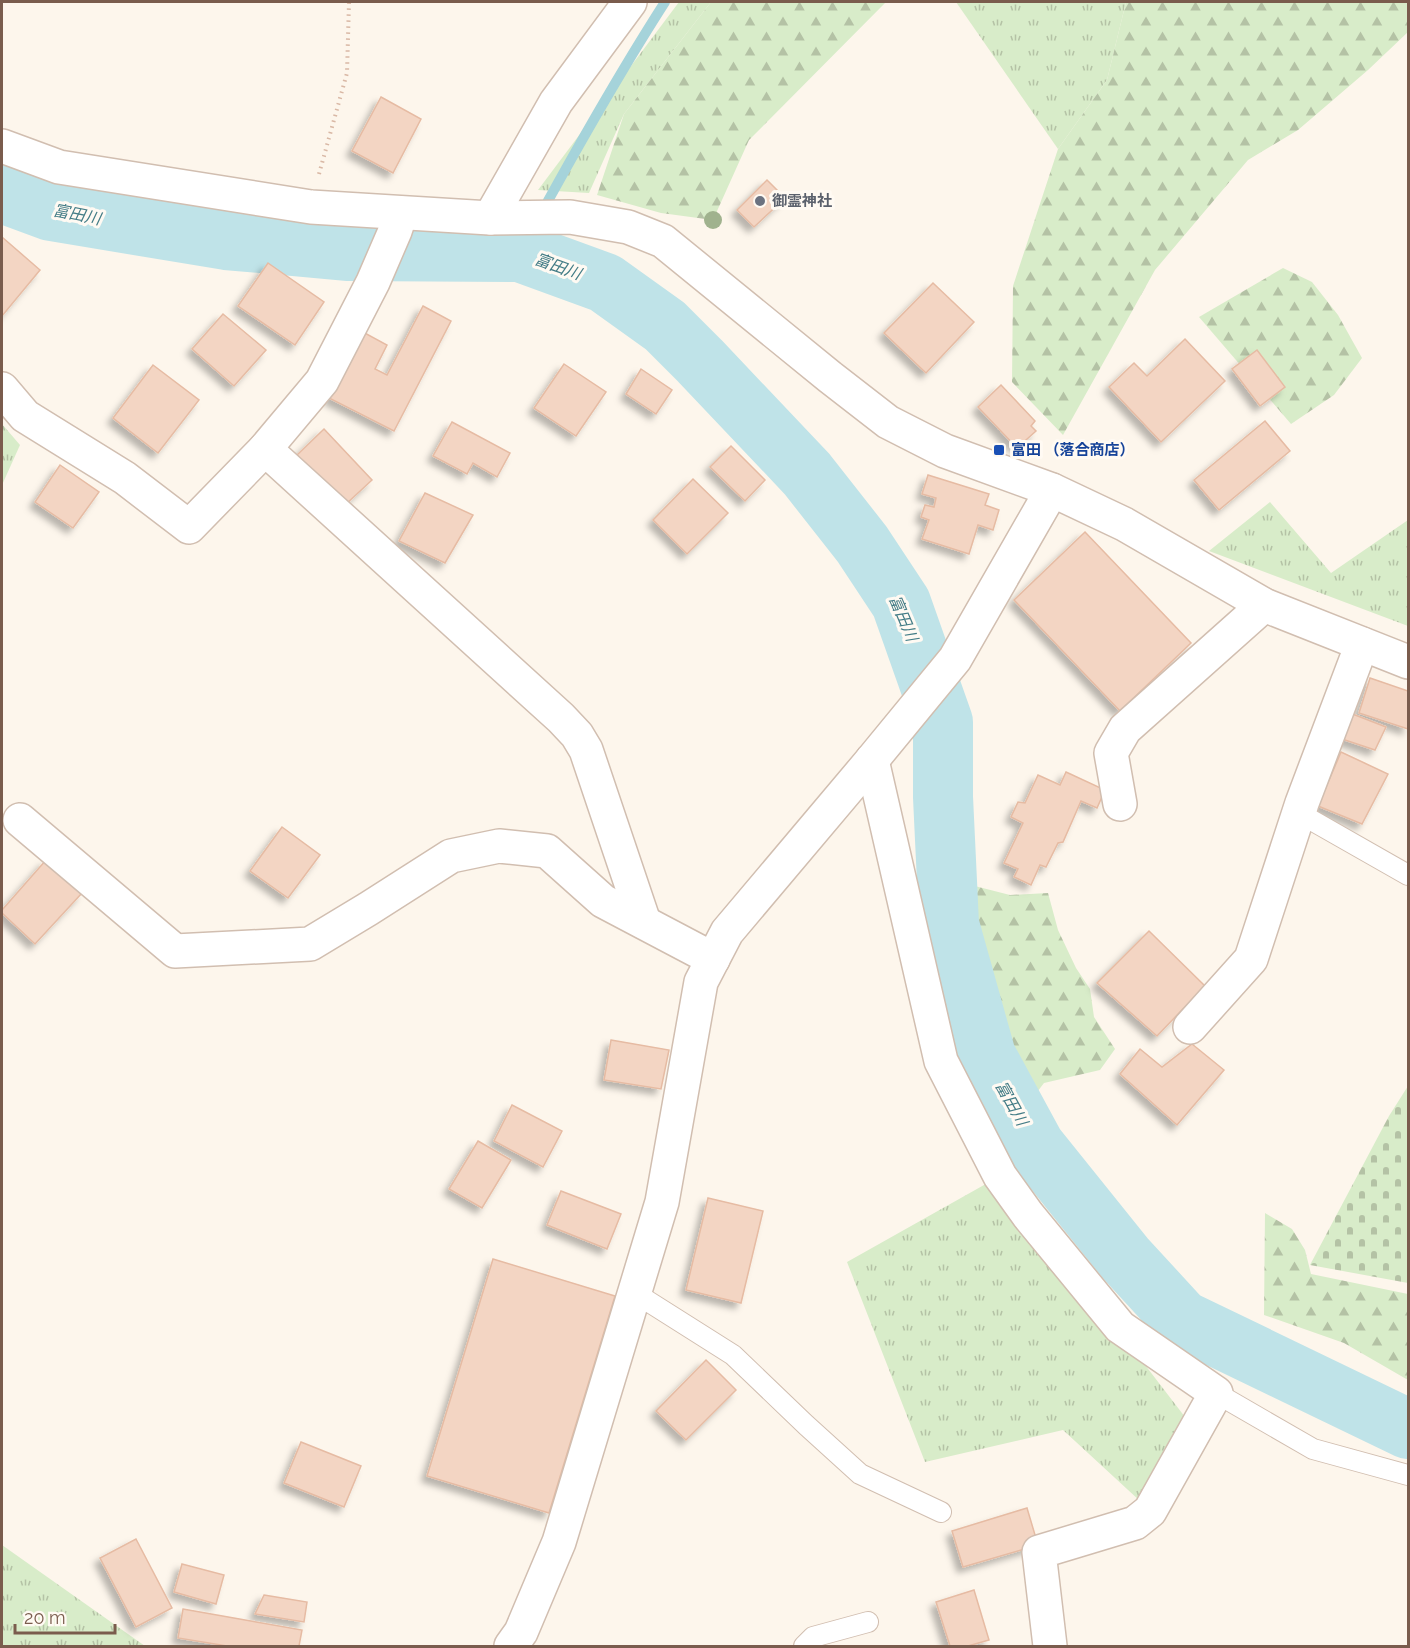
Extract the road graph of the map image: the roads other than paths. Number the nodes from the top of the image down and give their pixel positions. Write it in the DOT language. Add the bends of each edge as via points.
graph roads {
  1 [pos="630,2"];
  2 [pos="2,146"];
  3 [pos="501,217"];
  4 [pos="398,222"];
  5 [pos="2,388"];
  6 [pos="265,449"];
  7 [pos="1052,490"];
  8 [pos="1264,605"];
  9 [pos="1362,644"];
  10 [pos="1408,662"];
  11 [pos="872,760"];
  12 [pos="1120,804"];
  13 [pos="1299,813"];
  14 [pos="20,820"];
  15 [pos="1408,875"];
  16 [pos="644,922"];
  17 [pos="713,959"];
  18 [pos="1190,1027"];
  19 [pos="635,1293"];
  20 [pos="1216,1393"];
  21 [pos="1408,1475"];
  22 [pos="941,1512"];
  23 [pos="868,1622"];
  24 [pos="511,1647"];
  25 [pos="804,1647"];
  26 [pos="1050,1647"];
  1 -- 3 [label="street" via="556,102"];
  2 -- 4 [label="street" via="59,167"];
  3 -- 4 [label="street"];
  3 -- 7 [label="street" via="570,218 628,227 663,241 888,422 945,451"];
  4 -- 6 [label="street" via="373,282 322,381"];
  5 -- 6 [label="street" via="25,416 125,478 189,527"];
  6 -- 16 [label="street" via="577,735 586,750"];
  7 -- 8 [label="street" via="1124,524"];
  7 -- 11 [label="street" via="955,659"];
  8 -- 9 [label="street"];
  8 -- 12 [label="street" via="1125,729 1111,753"];
  9 -- 10 [label="street"];
  9 -- 13 [label="street"];
  11 -- 17 [label="street" via="728,932"];
  11 -- 20 [label="street" via="941,1061 1000,1176 1120,1327"];
  13 -- 15 [label="lane"];
  13 -- 18 [label="street" via="1251,959"];
  14 -- 16 [label="street" via="175,951 310,944 451,856 499,846 547,851 603,901"];
  16 -- 17 [label="street"];
  17 -- 19 [label="street" via="701,982 662,1202"];
  19 -- 22 [label="lane" via="733,1355 861,1474"];
  19 -- 24 [label="street" via="559,1542"];
  20 -- 21 [label="lane" via="1313,1449"];
  20 -- 26 [label="street" via="1150,1511 1135,1523 1039,1552"];
  23 -- 25 [label="lane" via="813,1637"];
}
